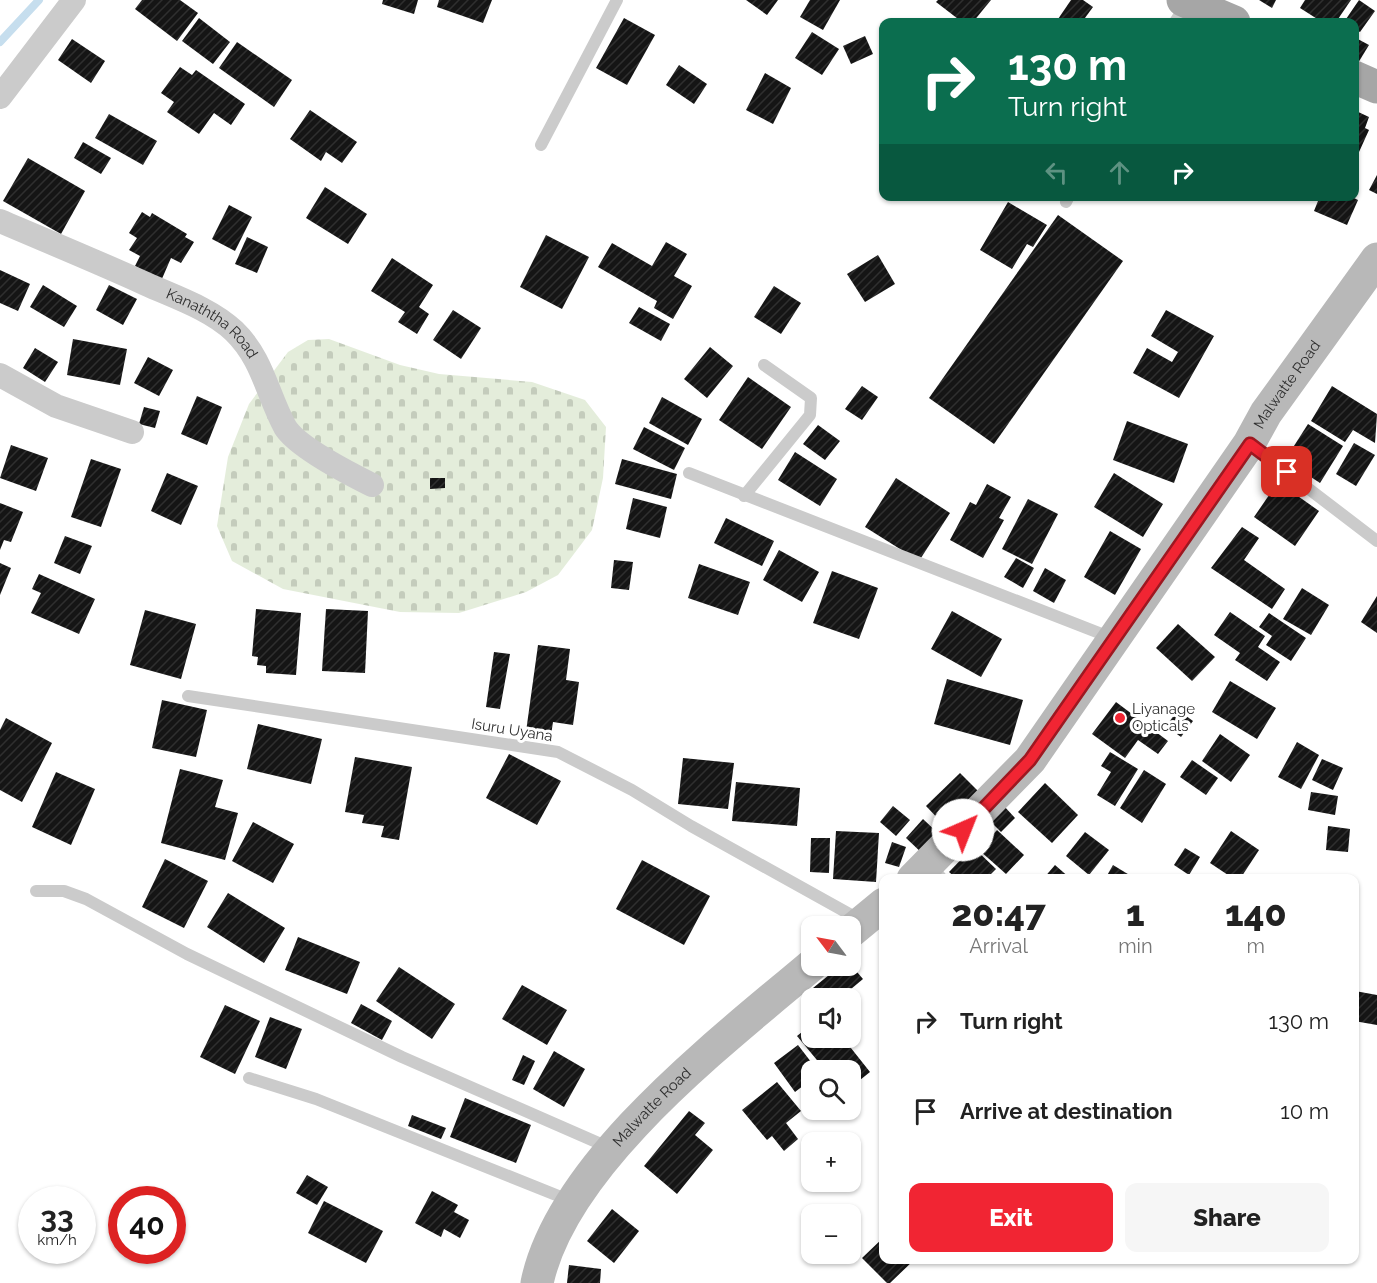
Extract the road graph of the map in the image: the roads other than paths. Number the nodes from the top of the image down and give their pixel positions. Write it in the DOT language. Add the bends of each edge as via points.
graph roads {
  1 [pos="74,0"];
  2 [pos="617,0"];
  3 [pos="1182,8"];
  4 [pos="1219,18"];
  5 [pos="1359,79"];
  6 [pos="1377,87"];
  7 [pos="0,97"];
  8 [pos="541,145"];
  9 [pos="0,221"];
  10 [pos="1377,259"];
  11 [pos="764,365"];
  12 [pos="0,375"];
  13 [pos="132,432"];
  14 [pos="1250,444"];
  15 [pos="689,473"];
  16 [pos="372,485"];
  17 [pos="744,496"];
  18 [pos="1377,541"];
  19 [pos="1112,638"];
  20 [pos="188,696"];
  21 [pos="928,874"];
  22 [pos="36,891"];
  23 [pos="866,919"];
  24 [pos="801,974"];
  25 [pos="249,1078"];
  26 [pos="613,1149"];
  27 [pos="571,1201"];
  28 [pos="537,1283"];
  1 -- 7 [label="street"];
  2 -- 8 [label="lane"];
  3 -- 4 [label="main road"];
  5 -- 6 [label="main road"];
  9 -- 16 [label="street, Kanaththa Road" via="217,318 235,332 261,367 286,429 336,466"];
  10 -- 14 [label="street, Malwatte Road" via="1266,413"];
  11 -- 17 [label="lane" via="811,398 810,415"];
  12 -- 13 [label="street" via="56,406"];
  14 -- 18 [label="lane"];
  14 -- 19 [label="street, Malwatte Road"];
  15 -- 17 [label="lane"];
  17 -- 19 [label="lane"];
  19 -- 21 [label="street, Malwatte Road" via="1030,760"];
  20 -- 23 [label="lane, Isuru Uyana" via="558,752"];
  22 -- 26 [label="lane" via="63,891 86,899 187,954 391,1052"];
  24 -- 26 [label="street, Malwatte Road" via="694,1064"];
  25 -- 27 [label="lane" via="316,1099"];
  26 -- 27 [label="street, Malwatte Road"];
  27 -- 28 [label="street, Malwatte Road" via="546,1248"];
}
